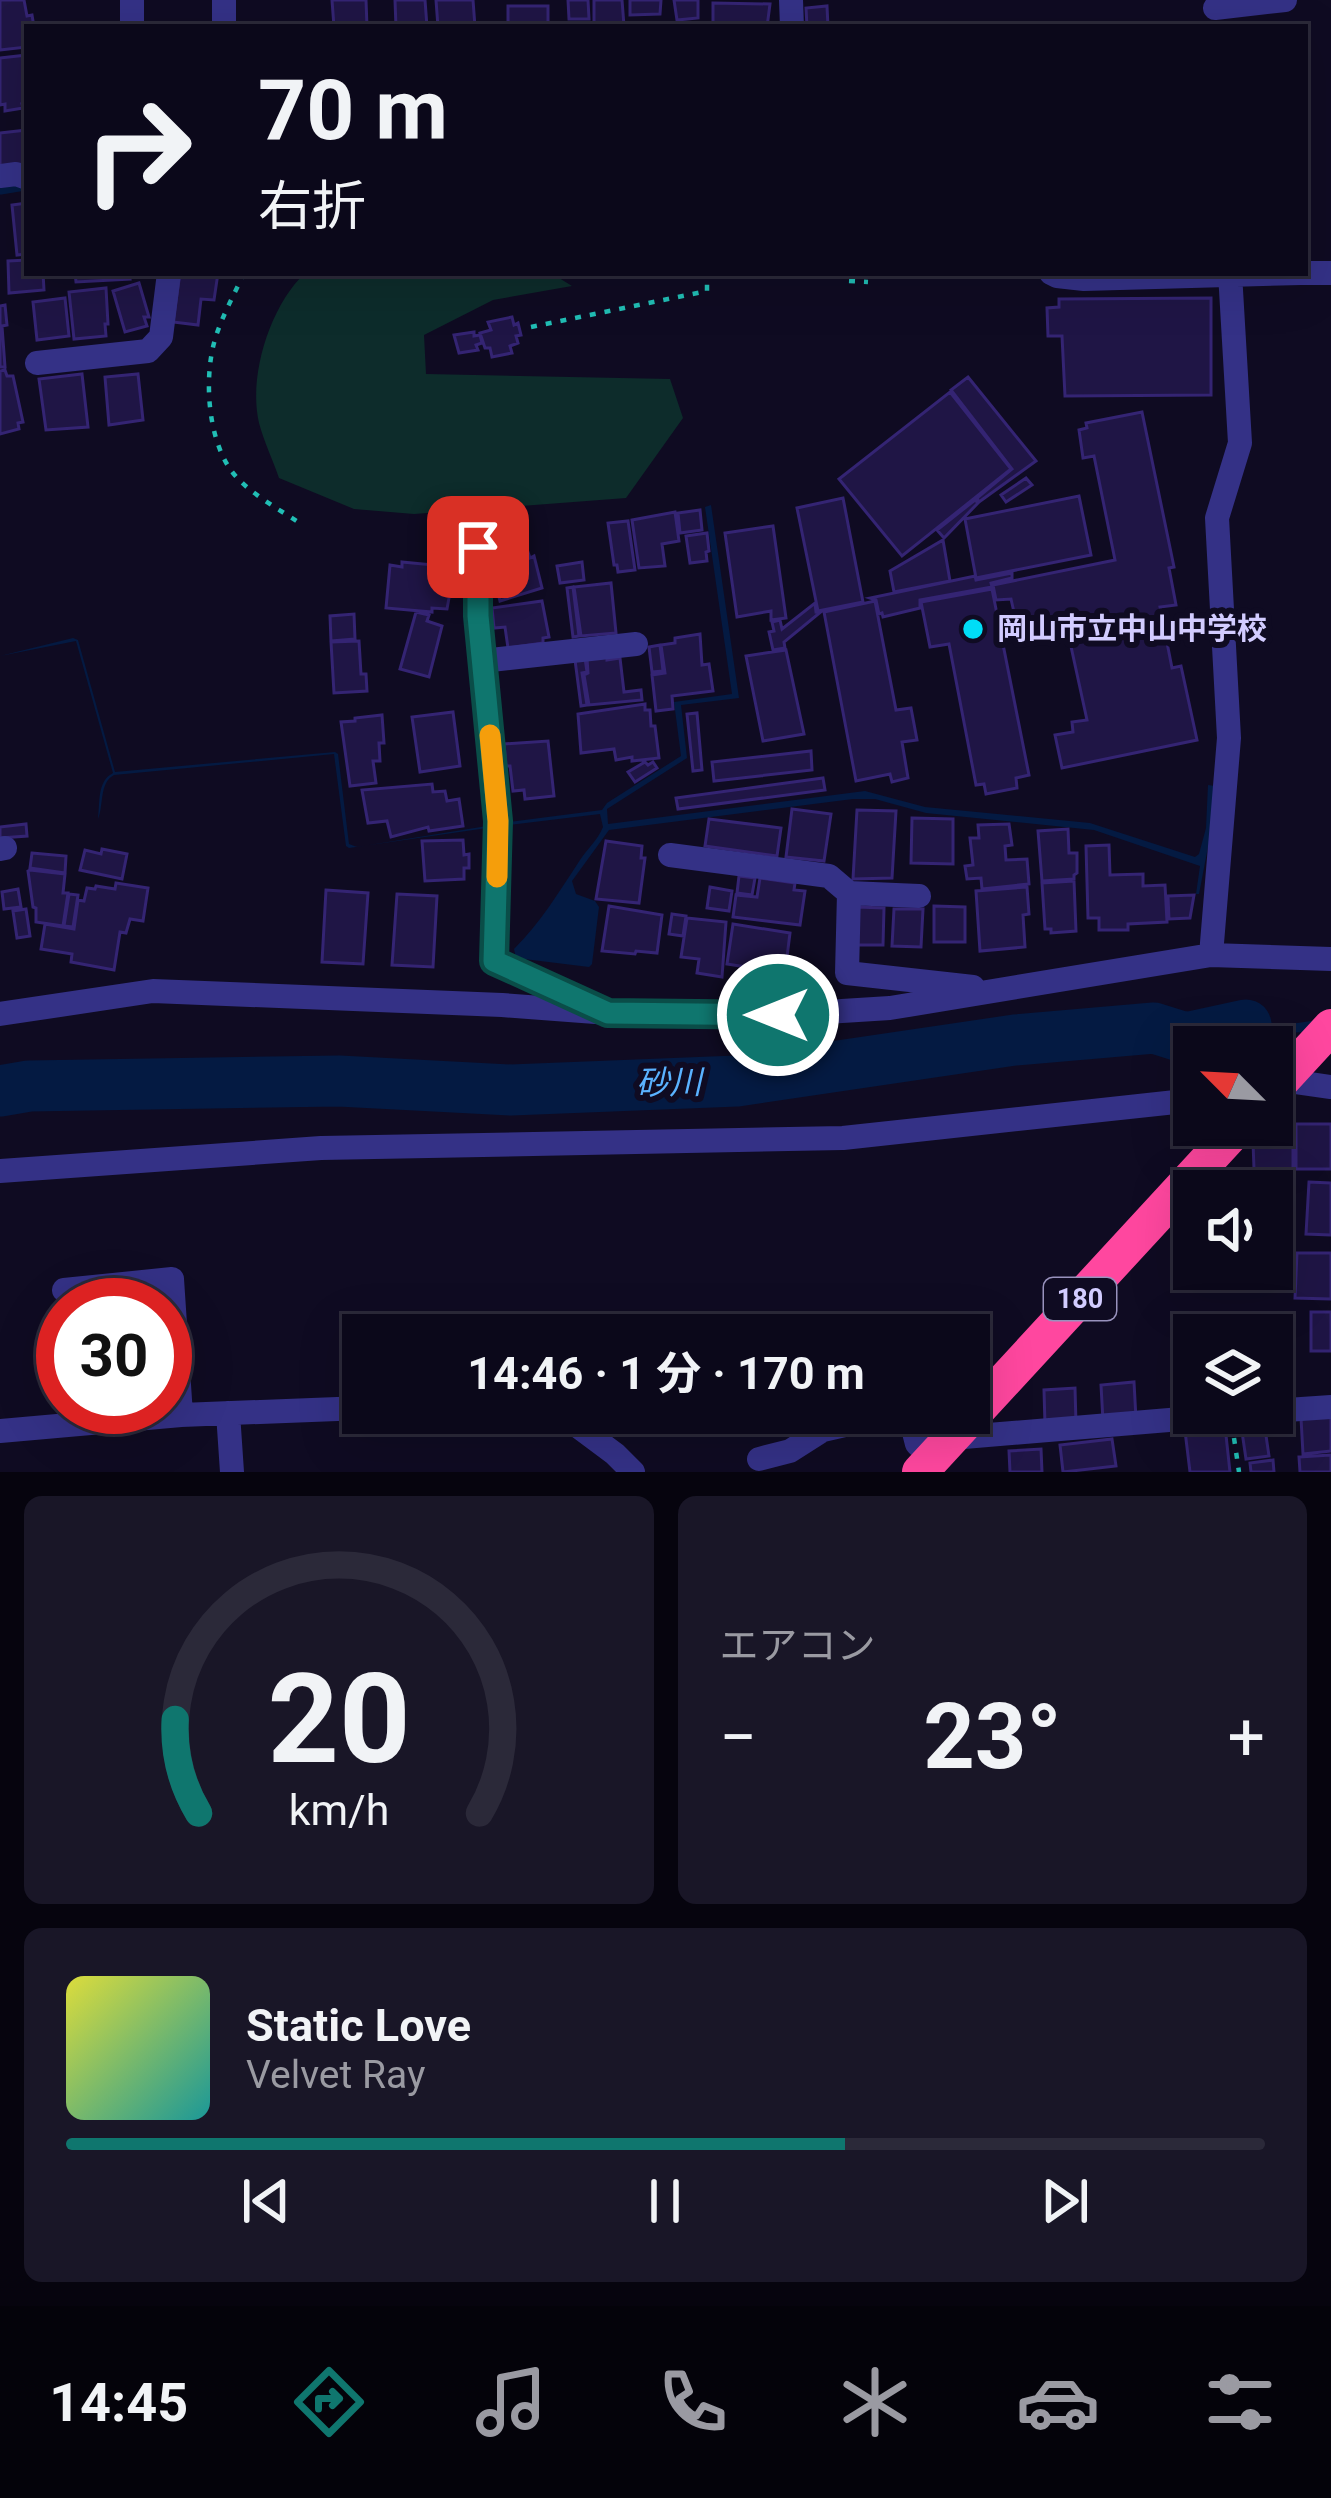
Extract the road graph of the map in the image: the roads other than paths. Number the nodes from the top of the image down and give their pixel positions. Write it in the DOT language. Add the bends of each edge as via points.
graph roads {
  1 [pos="1285,0"];
  2 [pos="1215,12"];
  3 [pos="169,276"];
  4 [pos="1068,276"];
  5 [pos="1157,276"];
  6 [pos="1230,276"];
  7 [pos="37,363"];
  8 [pos="478,547"];
  9 [pos="636,644"];
  10 [pos="482,661"];
  11 [pos="670,855"];
  12 [pos="849,893"];
  13 [pos="920,896"];
  14 [pos="1211,956"];
  15 [pos="1331,959"];
  16 [pos="993,991"];
  17 [pos="608,1013"];
  18 [pos="0,1014"];
  19 [pos="1331,1027"];
  20 [pos="1306,1083"];
  21 [pos="1173,1102"];
  22 [pos="1221,1146"];
  23 [pos="0,1171"];
  24 [pos="1331,1407"];
  25 [pos="342,1409"];
  26 [pos="1293,1410"];
  27 [pos="0,1411"];
  28 [pos="228,1413"];
  29 [pos="192,1415"];
  30 [pos="1173,1424"];
  31 [pos="36,1428"];
  32 [pos="0,1431"];
  33 [pos="588,1434"];
  34 [pos="817,1434"];
  35 [pos="914,1434"];
  36 [pos="935,1456"];
  37 [pos="758,1459"];
  38 [pos="232,1472"];
  39 [pos="633,1472"];
  1 -- 2 [label="street"];
  3 -- 7 [label="street" via="161,337 148,351"];
  4 -- 5 [label="street"];
  6 -- 14 [label="street" via="1240,443 1217,518 1229,738"];
  8 -- 10 [label="street"];
  9 -- 10 [label="street"];
  10 -- 17 [label="street" via="498,821 494,961"];
  11 -- 12 [label="street" via="830,876"];
  12 -- 13 [label="street"];
  12 -- 16 [label="street" via="847,973"];
  14 -- 15 [label="street"];
  14 -- 16 [label="street"];
  16 -- 17 [label="street" via="890,1008"];
  17 -- 18 [label="street" via="153,991"];
  19 -- 20 [label="highway"];
  21 -- 23 [label="street" via="843,1138 321,1148"];
  22 -- 36 [label="highway, 180"];
  24 -- 26 [label="street"];
  25 -- 28 [label="street"];
  27 -- 32 [label="street"];
  28 -- 29 [label="street"];
  28 -- 38 [label="street"];
  30 -- 36 [label="street"];
  31 -- 32 [label="street"];
  33 -- 39 [label="street"];
  34 -- 37 [label="street"];
  35 -- 36 [label="street"];
}
